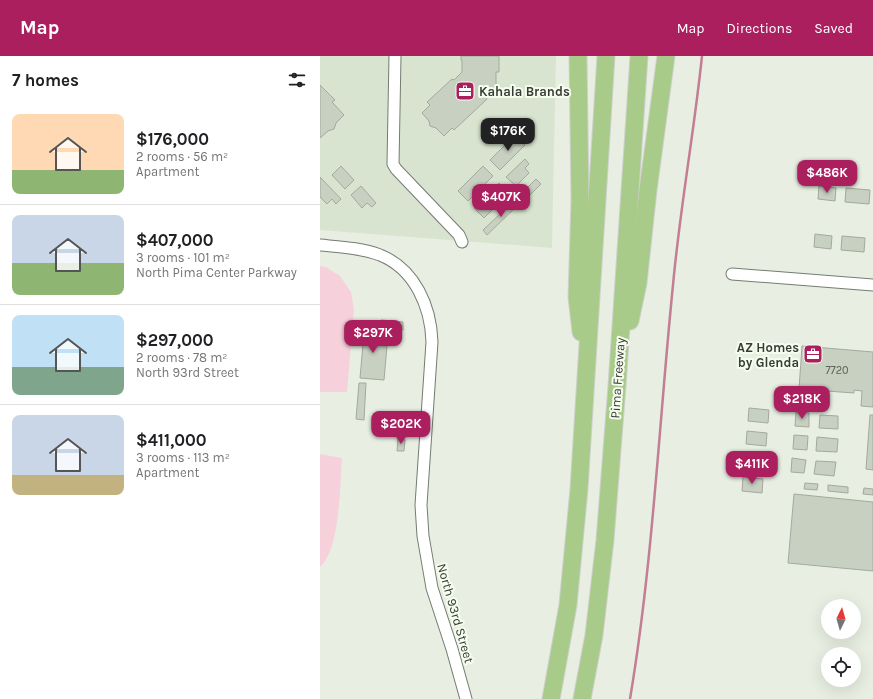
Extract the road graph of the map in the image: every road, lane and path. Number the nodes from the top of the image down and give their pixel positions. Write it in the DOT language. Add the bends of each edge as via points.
graph roads {
  1 [pos="395,56"];
  2 [pos="578,56"];
  3 [pos="606,56"];
  4 [pos="639,56"];
  5 [pos="666,56"];
  6 [pos="462,242"];
  7 [pos="320,245"];
  8 [pos="732,274"];
  9 [pos="873,285"];
  10 [pos="617,386"];
  11 [pos="586,388"];
  12 [pos="466,699"];
  13 [pos="551,699"];
  14 [pos="582,699"];
  1 -- 6 [label="street" via="393,164 459,235"];
  2 -- 11 [label="highway" via="580,200 577,297"];
  3 -- 11 [label="highway"];
  4 -- 10 [label="highway, Pima Freeway"];
  5 -- 10 [label="highway" via="638,283"];
  7 -- 12 [label="street, North 93rd Street" via="380,255 399,266 416,285 423,298 430,321 432,342 421,505 423,536 432,588"];
  8 -- 9 [label="street"];
  10 -- 14 [label="highway, Pima Freeway" via="594,635"];
  11 -- 13 [label="highway" via="568,605"];
}
